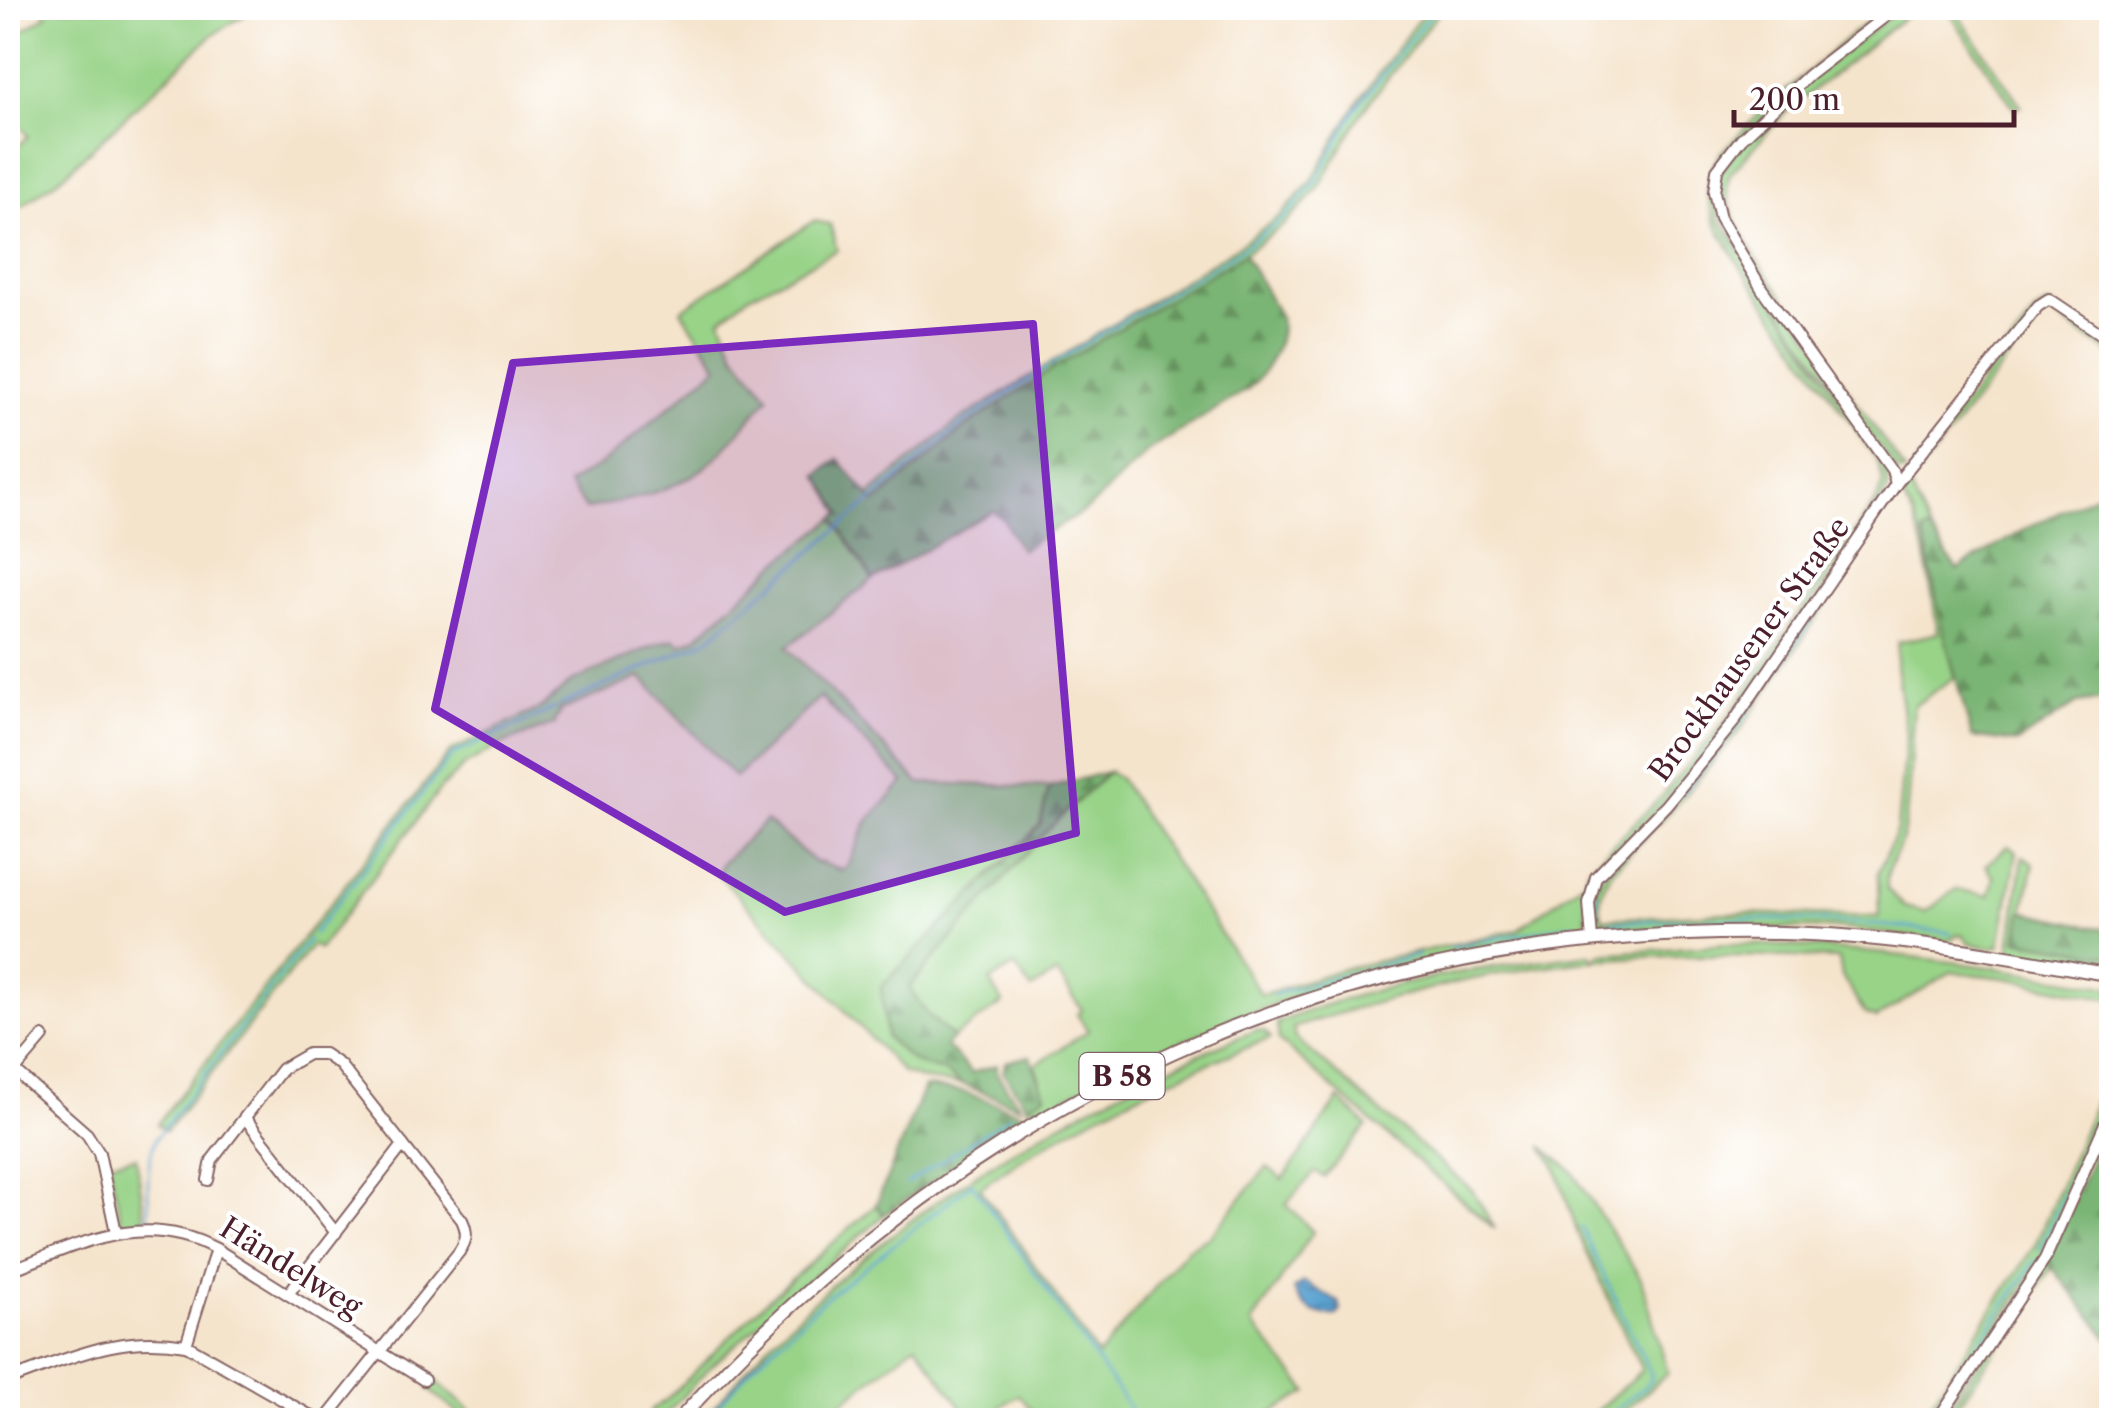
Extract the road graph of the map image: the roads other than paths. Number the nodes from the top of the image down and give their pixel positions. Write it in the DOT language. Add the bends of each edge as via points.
graph roads {
  1 [pos="1896,8"];
  2 [pos="2112,341"];
  3 [pos="1896,484"];
  4 [pos="1592,940"];
  5 [pos="2112,975"];
  6 [pos="43,1037"];
  7 [pos="11,1074"];
  8 [pos="2112,1108"];
  9 [pos="245,1118"];
  10 [pos="403,1145"];
  11 [pos="208,1180"];
  12 [pos="116,1232"];
  13 [pos="336,1232"];
  14 [pos="216,1250"];
  15 [pos="8,1270"];
  16 [pos="288,1294"];
  17 [pos="186,1345"];
  18 [pos="380,1352"];
  19 [pos="8,1380"];
  20 [pos="424,1380"];
  21 [pos="322,1420"];
  22 [pos="679,1420"];
  23 [pos="1938,1420"];
  1 -- 3 [label="street" via="1741,139 1717,170 1714,192 1720,218 1762,288"];
  2 -- 3 [label="street, Brockhausener Straße" via="2044,300"];
  3 -- 4 [label="street, Brockhausener Straße" via="1734,723 1596,877 1589,903"];
  4 -- 5 [label="main road, B 58" via="1730,932 1840,936"];
  4 -- 22 [label="main road, B 58" via="1466,959 1341,990 1226,1030 1106,1084 1006,1140 906,1208 780,1316"];
  6 -- 7 [label="street"];
  7 -- 12 [label="street" via="92,1139"];
  8 -- 23 [label="street" via="2045,1259"];
  9 -- 10 [label="street" via="282,1069 308,1054 324,1054 340,1064"];
  9 -- 11 [label="street" via="212,1160"];
  9 -- 13 [label="street"];
  10 -- 13 [label="street"];
  10 -- 18 [label="street" via="462,1220 466,1241"];
  12 -- 14 [label="street, Händelweg" via="179,1233"];
  12 -- 15 [label="street, Händelweg"];
  13 -- 16 [label="street"];
  14 -- 16 [label="street, Händelweg"];
  14 -- 17 [label="street"];
  16 -- 18 [label="street, Händelweg"];
  17 -- 19 [label="street" via="110,1344"];
  17 -- 21 [label="street"];
  18 -- 20 [label="street, Händelweg"];
  18 -- 21 [label="street"];
}
